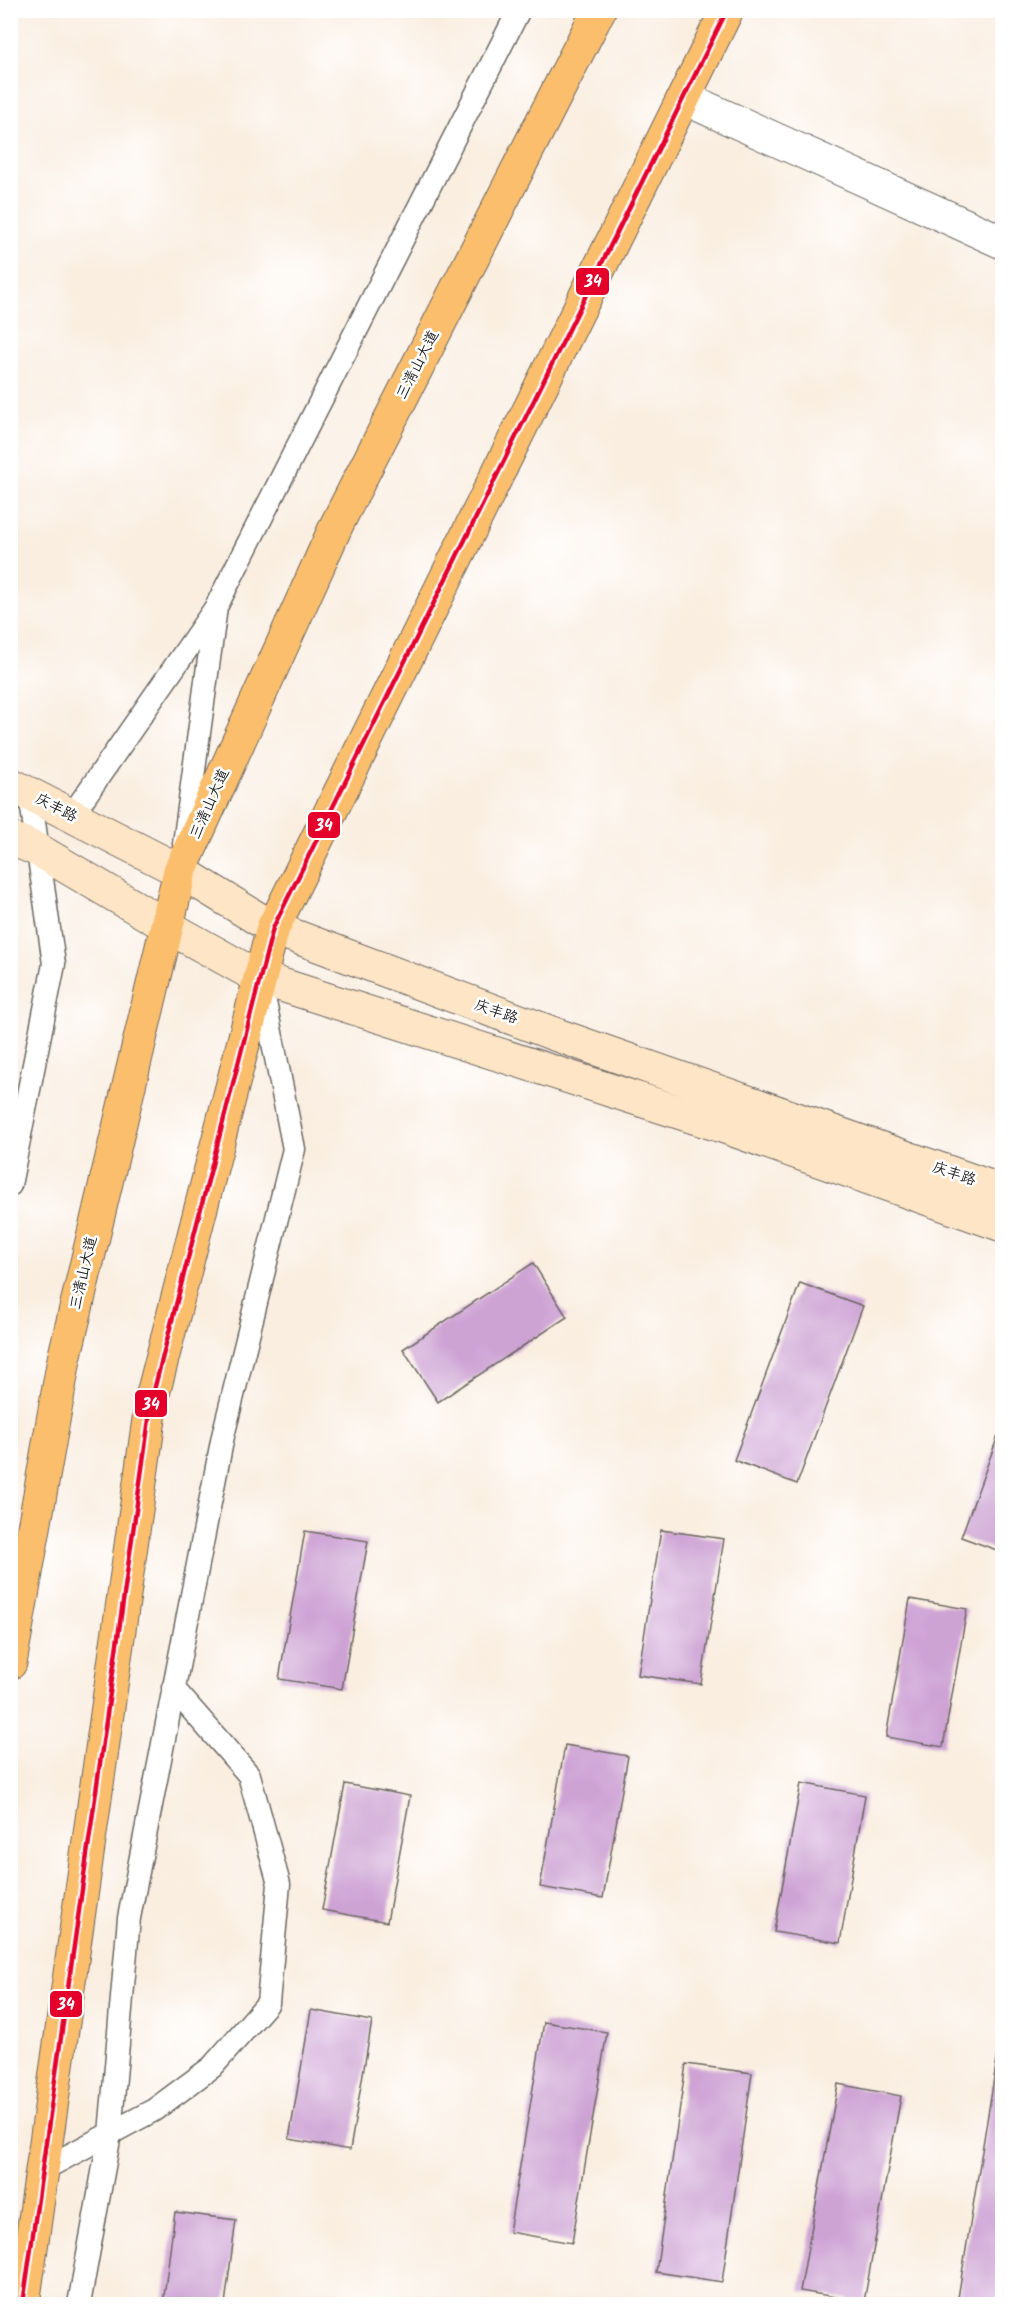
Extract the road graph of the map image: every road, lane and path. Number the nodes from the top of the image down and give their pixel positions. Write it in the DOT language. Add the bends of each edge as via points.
graph roads {
  1 [pos="519,10"];
  2 [pos="599,10"];
  3 [pos="727,10"];
  4 [pos="684,98"];
  5 [pos="1002,242"];
  6 [pos="216,607"];
  7 [pos="20,789"];
  8 [pos="72,815"];
  9 [pos="24,844"];
  10 [pos="180,871"];
  11 [pos="166,926"];
  12 [pos="273,928"];
  13 [pos="260,978"];
  14 [pos="10,1185"];
  15 [pos="1002,1191"];
  16 [pos="1002,1225"];
  17 [pos="10,1663"];
  18 [pos="173,1688"];
  19 [pos="111,2134"];
  20 [pos="42,2170"];
  21 [pos="22,2304"];
  22 [pos="79,2304"];
  1 -- 6 [label="lane"];
  2 -- 10 [label="highway, 三清山大道" via="337,524"];
  3 -- 4 [label="highway"];
  4 -- 5 [label="street"];
  4 -- 12 [label="highway"];
  6 -- 8 [label="lane"];
  6 -- 10 [label="lane"];
  7 -- 8 [label="main road, 庆丰路"];
  7 -- 9 [label="lane"];
  8 -- 10 [label="main road, 庆丰路"];
  9 -- 11 [label="main road"];
  9 -- 14 [label="lane" via="54,963"];
  10 -- 11 [label="highway, 三清山大道"];
  10 -- 12 [label="main road, 庆丰路"];
  11 -- 13 [label="main road"];
  11 -- 17 [label="highway, 三清山大道" via="64,1359"];
  12 -- 13 [label="highway"];
  12 -- 15 [label="main road, 庆丰路" via="557,1035"];
  13 -- 16 [label="main road" via="722,1126"];
  13 -- 18 [label="lane" via="294,1149 223,1436"];
  13 -- 20 [label="highway" via="152,1398"];
  18 -- 19 [label="lane" via="129,1918"];
  18 -- 19 [label="lane" via="249,1775 279,1884 268,2003 212,2067 154,2110"];
  19 -- 20 [label="lane"];
  19 -- 22 [label="lane"];
  20 -- 21 [label="highway"];
}
